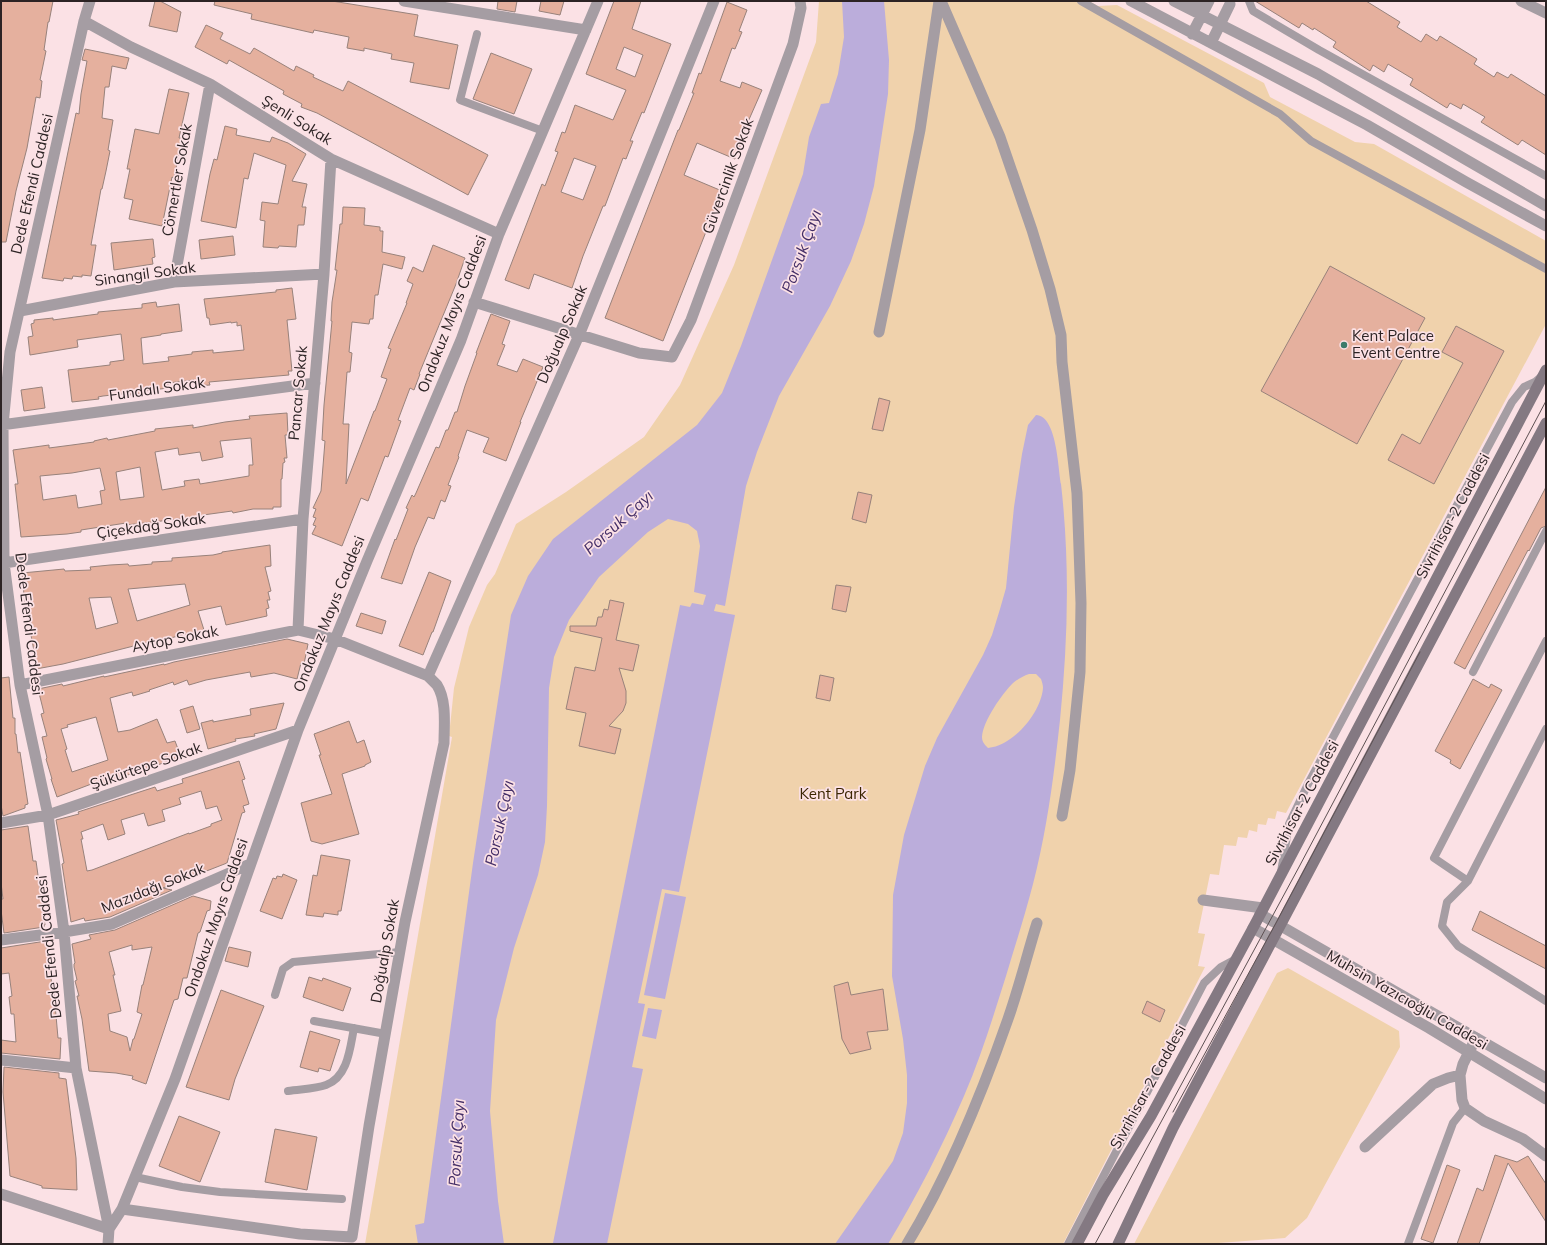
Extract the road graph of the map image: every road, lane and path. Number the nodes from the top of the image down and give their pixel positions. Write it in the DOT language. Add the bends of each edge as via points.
graph roads {
  1 [pos="90,1"];
  2 [pos="404,1"];
  3 [pos="598,1"];
  4 [pos="714,1"];
  5 [pos="800,1"];
  6 [pos="940,1"];
  7 [pos="1081,1"];
  8 [pos="1131,1"];
  9 [pos="1174,1"];
  10 [pos="1202,1"];
  11 [pos="1209,1"];
  12 [pos="1249,1"];
  13 [pos="1521,1"];
  14 [pos="1230,3"];
  15 [pos="1546,13"];
  16 [pos="1202,16"];
  17 [pos="84,21"];
  18 [pos="1221,26"];
  19 [pos="586,30"];
  20 [pos="477,34"];
  21 [pos="1192,34"];
  22 [pos="1242,36"];
  23 [pos="1211,43"];
  24 [pos="210,84"];
  25 [pos="543,132"];
  26 [pos="332,159"];
  27 [pos="1546,176"];
  28 [pos="1546,206"];
  29 [pos="1546,227"];
  30 [pos="499,234"];
  31 [pos="1546,269"];
  32 [pos="324,274"];
  33 [pos="174,282"];
  34 [pos="474,302"];
  35 [pos="20,310"];
  36 [pos="879,332"];
  37 [pos="580,333"];
  38 [pos="1545,371"];
  39 [pos="315,383"];
  40 [pos="1546,423"];
  41 [pos="2,425"];
  42 [pos="302,519"];
  43 [pos="1546,530"];
  44 [pos="4,563"];
  45 [pos="298,630"];
  46 [pos="335,639"];
  47 [pos="1546,641"];
  48 [pos="1473,672"];
  49 [pos="428,676"];
  50 [pos="20,685"];
  51 [pos="1546,729"];
  52 [pos="298,730"];
  53 [pos="48,815"];
  54 [pos="1062,816"];
  55 [pos="1,823"];
  56 [pos="250,864"];
  57 [pos="1280,878"];
  58 [pos="1468,881"];
  59 [pos="1203,900"];
  60 [pos="1262,911"];
  61 [pos="1037,923"];
  62 [pos="1280,926"];
  63 [pos="1253,928"];
  64 [pos="64,932"];
  65 [pos="1,940"];
  66 [pos="1273,940"];
  67 [pos="400,952"];
  68 [pos="1236,959"];
  69 [pos="275,994"];
  70 [pos="1546,1001"];
  71 [pos="314,1021"];
  72 [pos="354,1028"];
  73 [pos="386,1034"];
  74 [pos="1476,1038"];
  75 [pos="1469,1052"];
  76 [pos="1,1060"];
  77 [pos="76,1068"];
  78 [pos="1460,1075"];
  79 [pos="1546,1078"];
  80 [pos="288,1091"];
  81 [pos="1546,1099"];
  82 [pos="1465,1108"];
  83 [pos="1364,1147"];
  84 [pos="1546,1156"];
  85 [pos="135,1177"];
  86 [pos="1,1194"];
  87 [pos="342,1200"];
  88 [pos="122,1209"];
  89 [pos="109,1229"];
  90 [pos="108,1244"];
  91 [pos="907,1244"];
  92 [pos="1068,1244"];
  93 [pos="1077,1244"];
  94 [pos="1118,1244"];
  95 [pos="1408,1244"];
  1 -- 17 [label="street, Dede Efendi Caddesi"];
  2 -- 19 [label="street"];
  3 -- 19 [label="street, Ondokuz Mayıs Caddesi"];
  4 -- 37 [label="street, Doğualp Sokak"];
  5 -- 37 [label="street, Güvercinlik Sokak" via="801,8 793,44 691,320 672,357 639,353"];
  6 -- 36 [label="street" via="920,130"];
  6 -- 54 [label="street" via="1000,137 1050,289 1060,336 1077,493 1081,603 1080,672 1070,770"];
  7 -- 31 [label="lane" via="1280,114 1311,141"];
  8 -- 21 [label="street"];
  9 -- 10 [label="street" via="1194,4"];
  9 -- 16 [label="street"];
  11 -- 16 [label="street"];
  12 -- 27 [label="lane" via="1253,11 1312,46"];
  13 -- 15 [label="street"];
  14 -- 18 [label="street"];
  14 -- 22 [label="street" via="1230,16 1234,27"];
  16 -- 18 [label="street"];
  16 -- 21 [label="street"];
  17 -- 24 [label="street, Şenli Sokak" via="131,47"];
  17 -- 35 [label="street, Dede Efendi Caddesi"];
  18 -- 22 [label="street"];
  18 -- 23 [label="street"];
  19 -- 25 [label="street, Ondokuz Mayıs Caddesi"];
  20 -- 25 [label="lane" via="460,100"];
  21 -- 23 [label="street"];
  22 -- 28 [label="street" via="1318,74"];
  23 -- 29 [label="street" via="1367,125"];
  24 -- 26 [label="street, Şenli Sokak"];
  24 -- 33 [label="street, Cömertler Sokak"];
  25 -- 30 [label="street, Ondokuz Mayıs Caddesi"];
  26 -- 30 [label="street, Şenli Sokak"];
  26 -- 32 [label="street, Pancar Sokak"];
  30 -- 34 [label="street, Ondokuz Mayıs Caddesi"];
  32 -- 33 [label="street, Sinangil Sokak"];
  32 -- 39 [label="street, Pancar Sokak"];
  33 -- 35 [label="street, Sinangil Sokak"];
  34 -- 37 [label="street"];
  34 -- 46 [label="street, Ondokuz Mayıs Caddesi" via="461,340"];
  35 -- 41 [label="street, Dede Efendi Caddesi" via="10,352"];
  37 -- 49 [label="street, Doğualp Sokak"];
  38 -- 57 [label="main road, Sivrihisar-2 Caddesi"];
  38 -- 57 [label="lane" via="1534,382 1524,387 1512,402 1305,790 1289,824"];
  39 -- 41 [label="street, Fundalı Sokak"];
  39 -- 42 [label="street, Pancar Sokak"];
  40 -- 62 [label="main road"];
  41 -- 44 [label="street, Dede Efendi Caddesi"];
  42 -- 44 [label="street, Çiçekdağ Sokak"];
  42 -- 45 [label="street, Pancar Sokak"];
  43 -- 48 [label="lane"];
  44 -- 50 [label="street, Dede Efendi Caddesi"];
  45 -- 46 [label="street, Aytop Sokak"];
  45 -- 50 [label="street, Aytop Sokak"];
  46 -- 49 [label="street"];
  46 -- 52 [label="street, Ondokuz Mayıs Caddesi"];
  47 -- 58 [label="lane" via="1434,858"];
  49 -- 67 [label="street, Doğualp Sokak" via="437,685 443,702 444,744"];
  50 -- 53 [label="street, Dede Efendi Caddesi"];
  51 -- 58 [label="lane"];
  52 -- 53 [label="street, Şükürtepe Sokak"];
  52 -- 56 [label="street, Ondokuz Mayıs Caddesi"];
  53 -- 55 [label="street, Şükürtepe Sokak"];
  53 -- 64 [label="street, Dede Efendi Caddesi"];
  56 -- 64 [label="street, Mazıdağı Sokak" via="112,924"];
  56 -- 85 [label="street, Ondokuz Mayıs Caddesi" via="174,1079"];
  57 -- 60 [label="main road, Sivrihisar-2 Caddesi"];
  58 -- 70 [label="lane" via="1447,902 1442,926 1458,946"];
  59 -- 60 [label="street"];
  60 -- 62 [label="street"];
  60 -- 63 [label="main road, Sivrihisar-2 Caddesi"];
  61 -- 91 [label="street" via="1009,1018 977,1103 945,1173"];
  62 -- 66 [label="main road"];
  62 -- 74 [label="street"];
  63 -- 66 [label="street, Muhsin Yazıcıoğlu Caddesi"];
  63 -- 68 [label="main road, Sivrihisar-2 Caddesi"];
  64 -- 65 [label="street, Mazıdağı Sokak"];
  64 -- 77 [label="street, Dede Efendi Caddesi"];
  66 -- 75 [label="street, Muhsin Yazıcıoğlu Caddesi"];
  66 -- 94 [label="main road" via="1173,1128"];
  67 -- 69 [label="lane" via="292,962 283,969"];
  67 -- 73 [label="street, Doğualp Sokak"];
  68 -- 92 [label="lane" via="1221,967 1204,983"];
  68 -- 93 [label="main road, Sivrihisar-2 Caddesi" via="1151,1116 1103,1194"];
  71 -- 72 [label="lane"];
  72 -- 73 [label="lane"];
  72 -- 80 [label="lane" via="347,1060 339,1075 326,1085"];
  73 -- 88 [label="street, Doğualp Sokak" via="352,1237 300,1234"];
  74 -- 75 [label="street"];
  74 -- 79 [label="street"];
  75 -- 78 [label="street"];
  75 -- 81 [label="street, Muhsin Yazıcıoğlu Caddesi"];
  76 -- 77 [label="street"];
  77 -- 89 [label="street, Dede Efendi Caddesi"];
  78 -- 82 [label="street"];
  78 -- 83 [label="street" via="1433,1084"];
  82 -- 84 [label="street" via="1484,1121 1523,1138"];
  82 -- 95 [label="lane" via="1453,1123"];
  85 -- 87 [label="lane" via="220,1192"];
  85 -- 88 [label="street, Ondokuz Mayıs Caddesi"];
  86 -- 89 [label="street"];
  88 -- 89 [label="street, Ondokuz Mayıs Caddesi"];
  89 -- 90 [label="street, Ondokuz Mayıs Caddesi"];
}
